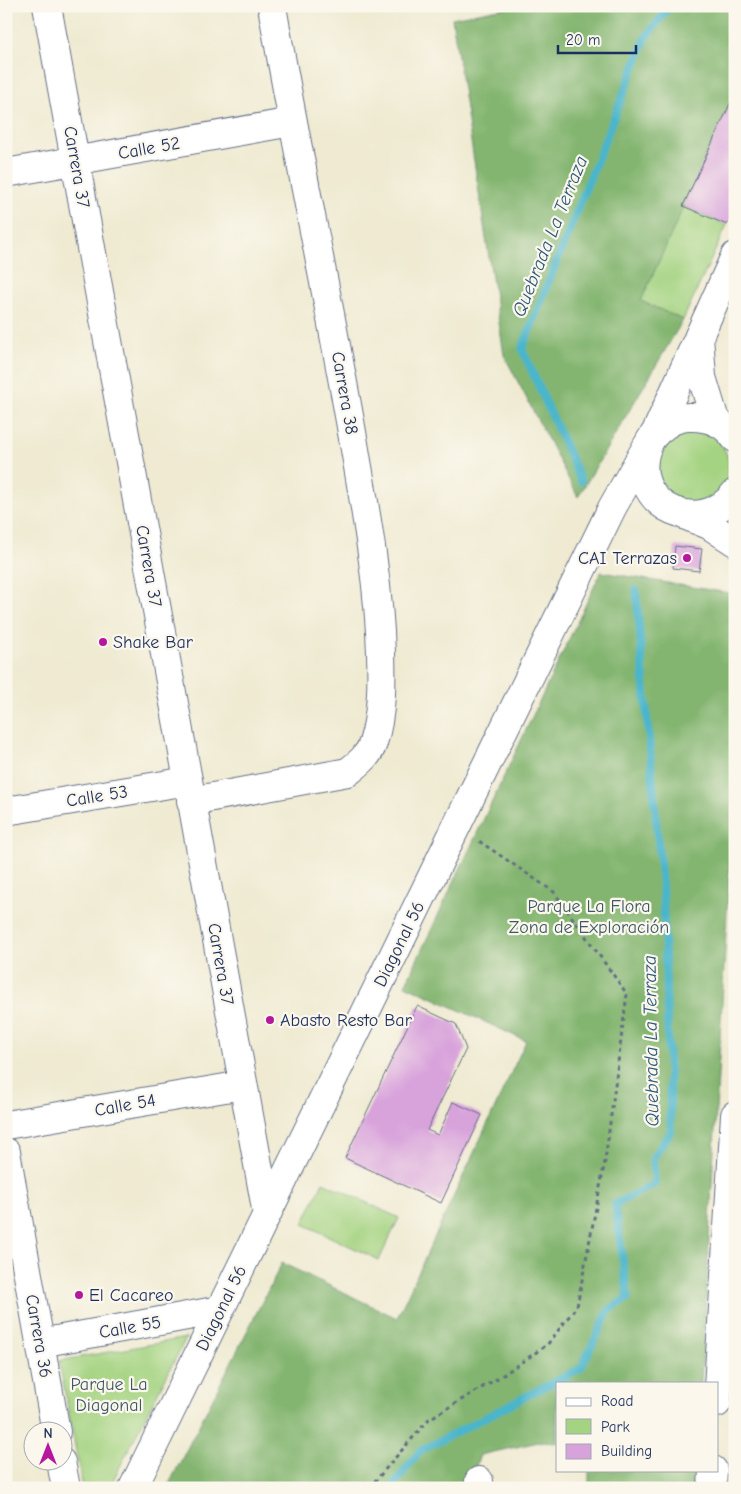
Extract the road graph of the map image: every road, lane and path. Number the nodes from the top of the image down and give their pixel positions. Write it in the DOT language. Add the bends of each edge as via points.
graph roads {
  1 [pos="48,6"];
  2 [pos="272,6"];
  3 [pos="292,122"];
  4 [pos="75,161"];
  5 [pos="6,173"];
  6 [pos="735,256"];
  7 [pos="698,335"];
  8 [pos="725,429"];
  9 [pos="651,440"];
  10 [pos="735,493"];
  11 [pos="659,502"];
  12 [pos="612,508"];
  13 [pos="683,514"];
  14 [pos="735,542"];
  15 [pos="348,772"];
  16 [pos="189,791"];
  17 [pos="6,810"];
  18 [pos="456,826"];
  19 [pos="243,1085"];
  20 [pos="735,1115"];
  21 [pos="6,1125"];
  22 [pos="6,1152"];
  23 [pos="266,1214"];
  24 [pos="220,1310"];
  25 [pos="40,1344"];
  26 [pos="718,1387"];
  27 [pos="54,1422"];
  28 [pos="63,1472"];
  29 [pos="713,1472"];
  30 [pos="66,1488"];
  31 [pos="133,1488"];
  32 [pos="369,1488"];
  33 [pos="712,1488"];
  1 -- 4 [label="street, Carrera 37"];
  2 -- 3 [label="street, Carrera 38"];
  3 -- 4 [label="street, Calle 52"];
  3 -- 15 [label="street, Carrera 38" via="340,358 376,579 382,683 379,717 373,744 365,758"];
  4 -- 5 [label="street, Calle 52"];
  4 -- 16 [label="street, Carrera 37"];
  6 -- 7 [label="street"];
  7 -- 8 [label="street" via="702,377"];
  7 -- 9 [label="street"];
  8 -- 9 [label="street" via="699,416 682,417 667,423"];
  9 -- 11 [label="street" via="644,459 644,473 646,483"];
  9 -- 12 [label="street, Diagonal 56"];
  10 -- 13 [label="street" via="714,511 699,515"];
  11 -- 12 [label="street" via="628,500"];
  11 -- 13 [label="street"];
  12 -- 18 [label="street, Diagonal 56"];
  13 -- 14 [label="street" via="709,525"];
  15 -- 16 [label="street, Calle 53"];
  16 -- 17 [label="street, Calle 53"];
  16 -- 19 [label="street, Carrera 37"];
  18 -- 23 [label="street, Diagonal 56"];
  18 -- 32 [label="path" via="554,892 628,994 605,1161 577,1306 547,1345 429,1418"];
  19 -- 21 [label="street, Calle 54"];
  19 -- 23 [label="street, Carrera 37"];
  20 -- 26 [label="street"];
  22 -- 25 [label="street, Carrera 36"];
  23 -- 24 [label="street, Diagonal 56"];
  24 -- 25 [label="street, Calle 55"];
  24 -- 31 [label="street, Diagonal 56"];
  25 -- 27 [label="street, Carrera 36"];
  28 -- 30 [label="street"];
  29 -- 33 [label="street"];
}
